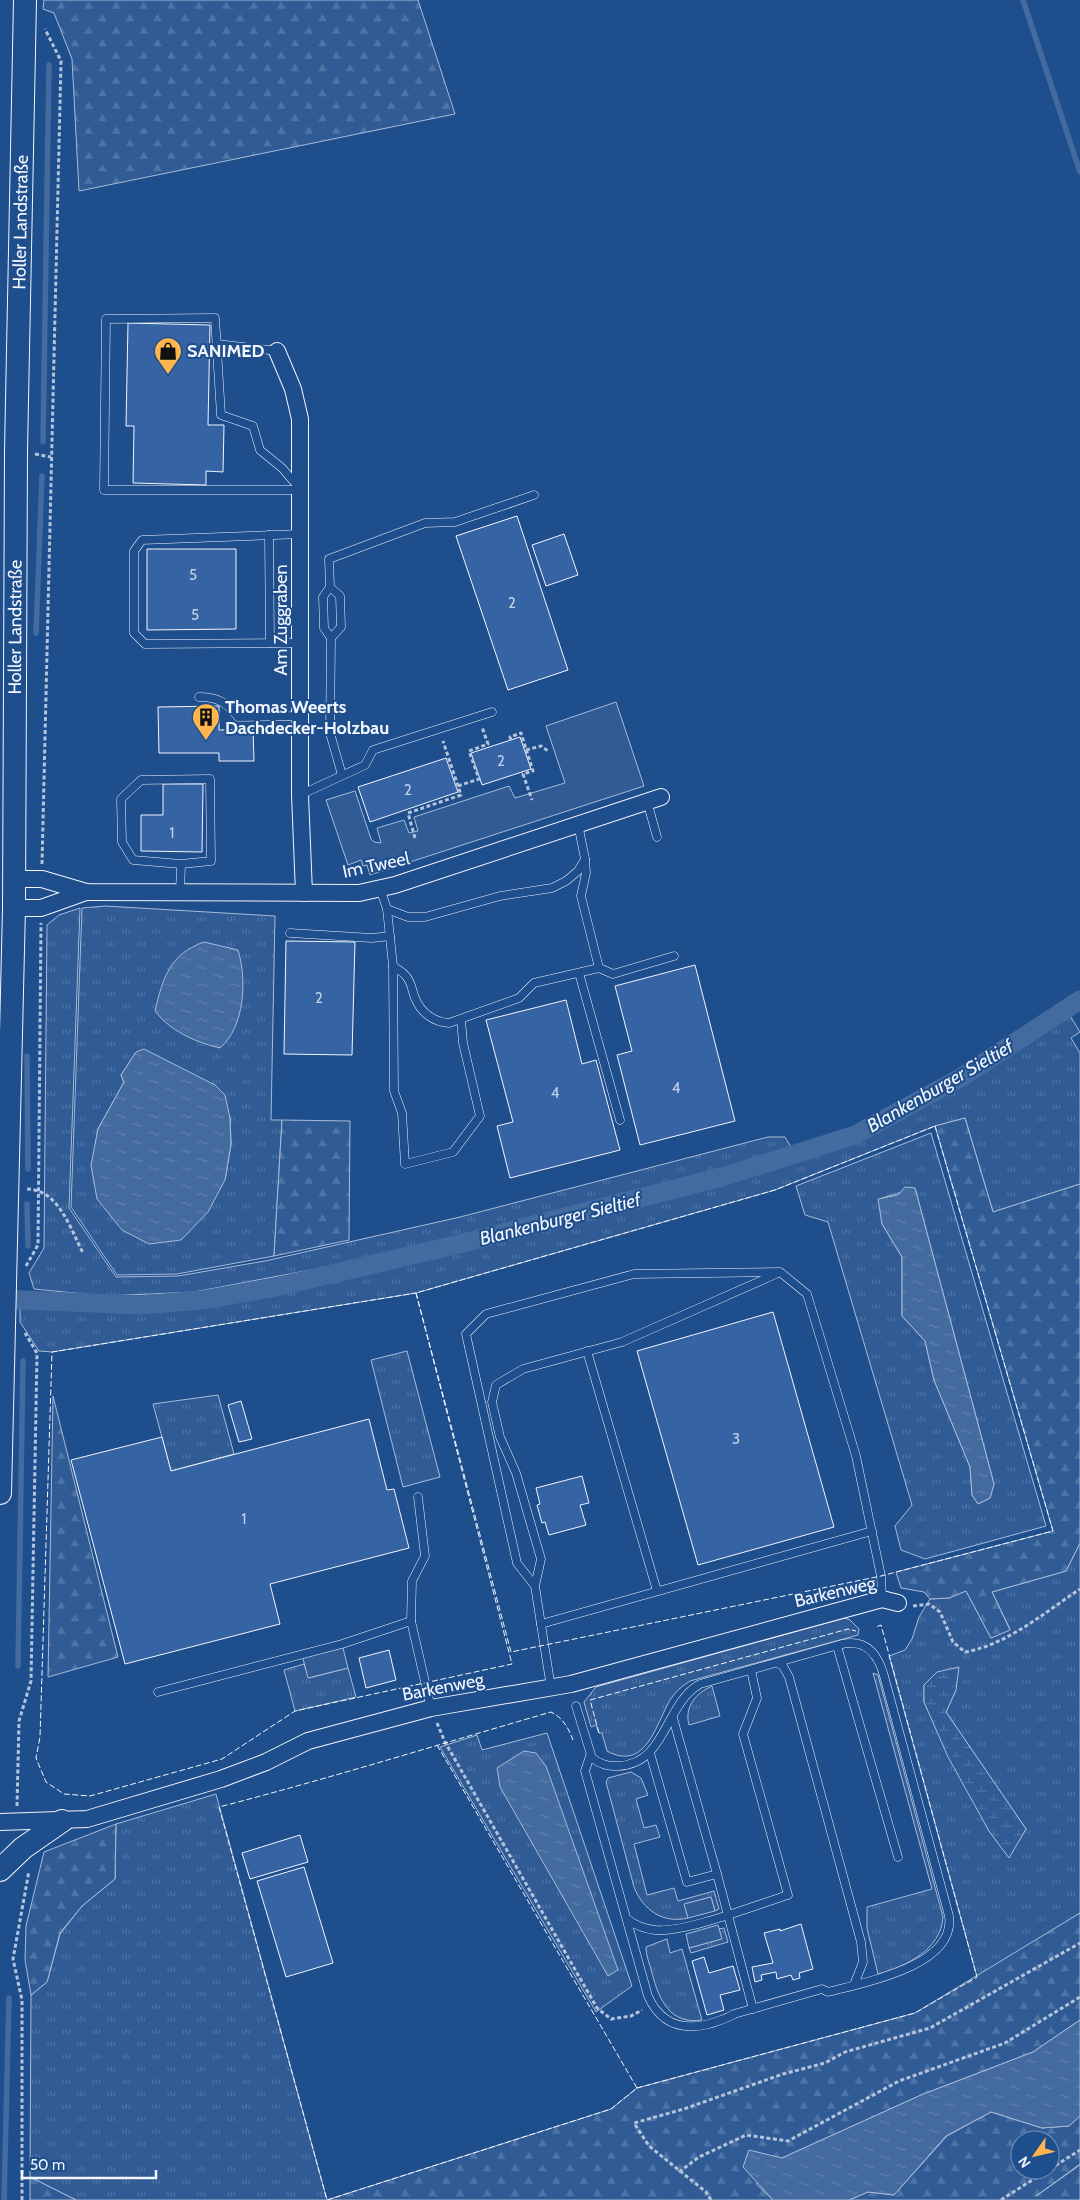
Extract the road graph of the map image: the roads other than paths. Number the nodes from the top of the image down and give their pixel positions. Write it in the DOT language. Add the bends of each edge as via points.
graph roads {
  1 [pos="25,0"];
  2 [pos="216,344"];
  3 [pos="277,352"];
  4 [pos="302,490"];
  5 [pos="534,495"];
  6 [pos="301,534"];
  7 [pos="269,535"];
  8 [pos="330,587"];
  9 [pos="331,638"];
  10 [pos="270,643"];
  11 [pos="301,643"];
  12 [pos="199,697"];
  13 [pos="492,712"];
  14 [pos="300,716"];
  15 [pos="342,775"];
  16 [pos="300,795"];
  17 [pos="654,799"];
  18 [pos="578,823"];
  19 [pos="658,837"];
  20 [pos="585,859"];
  21 [pos="181,864"];
  22 [pos="14,879"];
  23 [pos="380,888"];
  24 [pos="86,892"];
  25 [pos="304,893"];
  26 [pos="180,894"];
  27 [pos="14,908"];
  28 [pos="388,909"];
  29 [pos="290,933"];
  30 [pos="390,936"];
  31 [pos="674,956"];
  32 [pos="393,966"];
  33 [pos="599,968"];
  34 [pos="579,973"];
  35 [pos="461,1020"];
  36 [pos="620,1120"];
  37 [pos="780,1272"];
  38 [pos="588,1351"];
  39 [pos="0,1493"];
  40 [pos="418,1497"];
  41 [pos="872,1531"];
  42 [pos="535,1586"];
  43 [pos="657,1591"];
  44 [pos="890,1601"];
  45 [pos="411,1621"];
  46 [pos="541,1624"];
  47 [pos="837,1646"];
  48 [pos="778,1663"];
  49 [pos="751,1670"];
  50 [pos="551,1688"];
  51 [pos="158,1692"];
  52 [pos="576,1706"];
  53 [pos="431,1708"];
  54 [pos="673,1718"];
  55 [pos="650,1753"];
  56 [pos="590,1756"];
  57 [pos="62,1820"];
  58 [pos="0,1822"];
  59 [pos="898,1857"];
  60 [pos="0,1870"];
  61 [pos="717,1874"];
  62 [pos="728,1915"];
  63 [pos="626,1918"];
  64 [pos="854,1985"];
  65 [pos="753,2009"];
  1 -- 22 [label="main road, Holler Landstraße" via="16,451"];
  2 -- 3 [label="lane"];
  2 -- 4 [label="lane" via="221,415 253,426 260,450"];
  2 -- 4 [label="lane" via="215,318 106,319 104,490"];
  3 -- 4 [label="street, Am Zuggraben" via="293,388 300,419"];
  4 -- 6 [label="street, Am Zuggraben"];
  5 -- 8 [label="lane" via="454,522 425,523 329,559"];
  6 -- 7 [label="lane"];
  6 -- 11 [label="street, Am Zuggraben"];
  7 -- 10 [label="lane"];
  7 -- 10 [label="lane" via="142,540 134,551 134,632 145,644"];
  8 -- 9 [label="lane" via="323,597 324,628"];
  8 -- 9 [label="lane" via="340,596 341,626"];
  9 -- 15 [label="lane" via="330,733"];
  10 -- 11 [label="lane"];
  11 -- 14 [label="street, Am Zuggraben"];
  12 -- 14 [label="lane" via="214,697 226,702 238,717"];
  13 -- 15 [label="lane" via="373,750 365,765"];
  14 -- 16 [label="street, Am Zuggraben"];
  15 -- 16 [label="lane"];
  16 -- 25 [label="street, Am Zuggraben"];
  17 -- 18 [label="street, Im Tweel"];
  17 -- 19 [label="lane"];
  18 -- 20 [label="lane"];
  18 -- 23 [label="street, Im Tweel"];
  20 -- 28 [label="lane" via="578,871 552,888 500,896 425,917 408,917"];
  20 -- 33 [label="lane" via="586,873 580,896"];
  21 -- 21 [label="lane" via="133,860 122,842 120,799 141,780 210,779 211,861"];
  21 -- 26 [label="lane"];
  22 -- 24 [label="street, Im Tweel" via="42,879"];
  22 -- 27 [label="main road, Holler Landstraße"];
  23 -- 25 [label="street, Im Tweel" via="359,893"];
  23 -- 28 [label="lane"];
  24 -- 26 [label="street, Im Tweel"];
  24 -- 27 [label="street, Im Tweel" via="41,908"];
  25 -- 26 [label="street, Im Tweel"];
  27 -- 39 [label="main road, Holler Landstraße" via="4,1279 13,1327"];
  28 -- 30 [label="lane"];
  29 -- 30 [label="lane" via="372,938"];
  30 -- 32 [label="lane"];
  31 -- 33 [label="lane" via="613,974"];
  32 -- 35 [label="lane" via="406,975 414,998 424,1013 441,1023"];
  32 -- 35 [label="lane" via="394,1091 402,1114 404,1164 453,1152 480,1116 463,1043"];
  33 -- 34 [label="lane"];
  34 -- 35 [label="lane" via="534,983 519,998"];
  34 -- 36 [label="lane"];
  37 -- 38 [label="lane" via="622,1342"];
  37 -- 41 [label="lane" via="807,1294 856,1456"];
  37 -- 42 [label="lane" via="634,1274 486,1314 466,1334 517,1564"];
  38 -- 42 [label="lane" via="506,1377 496,1385 492,1402 500,1437 516,1473 541,1559"];
  38 -- 43 [label="lane"];
  40 -- 45 [label="lane" via="426,1556 412,1581"];
  41 -- 43 [label="lane"];
  41 -- 44 [label="lane"];
  42 -- 46 [label="lane"];
  43 -- 46 [label="lane"];
  44 -- 50 [label="street, Barkenweg"];
  45 -- 51 [label="lane" via="342,1644"];
  45 -- 53 [label="lane"];
  46 -- 50 [label="lane"];
  47 -- 48 [label="lane"];
  47 -- 59 [label="lane"];
  47 -- 64 [label="lane" via="849,1643 865,1645 881,1665 950,1920 945,1939 929,1955 894,1974"];
  48 -- 49 [label="lane"];
  48 -- 64 [label="lane" via="789,1678 861,1942 863,1962"];
  49 -- 54 [label="lane" via="695,1686"];
  49 -- 62 [label="lane" via="757,1698 743,1734 788,1895"];
  50 -- 53 [label="street, Barkenweg"];
  52 -- 56 [label="lane"];
  53 -- 57 [label="street, Barkenweg" via="308,1741 221,1779 87,1819"];
  54 -- 55 [label="lane"];
  54 -- 61 [label="lane"];
  55 -- 56 [label="lane" via="636,1763 622,1766 604,1765"];
  55 -- 61 [label="lane" via="687,1882"];
  56 -- 63 [label="lane" via="585,1771"];
  57 -- 58 [label="street, Barkenweg"];
  57 -- 60 [label="main road" via="23,1848"];
  61 -- 62 [label="lane"];
  62 -- 63 [label="lane" via="657,1930 640,1927"];
  62 -- 65 [label="lane"];
  63 -- 65 [label="lane" via="652,2005 671,2023 689,2028"];
  64 -- 65 [label="lane" via="828,1992 822,1989"];
}
